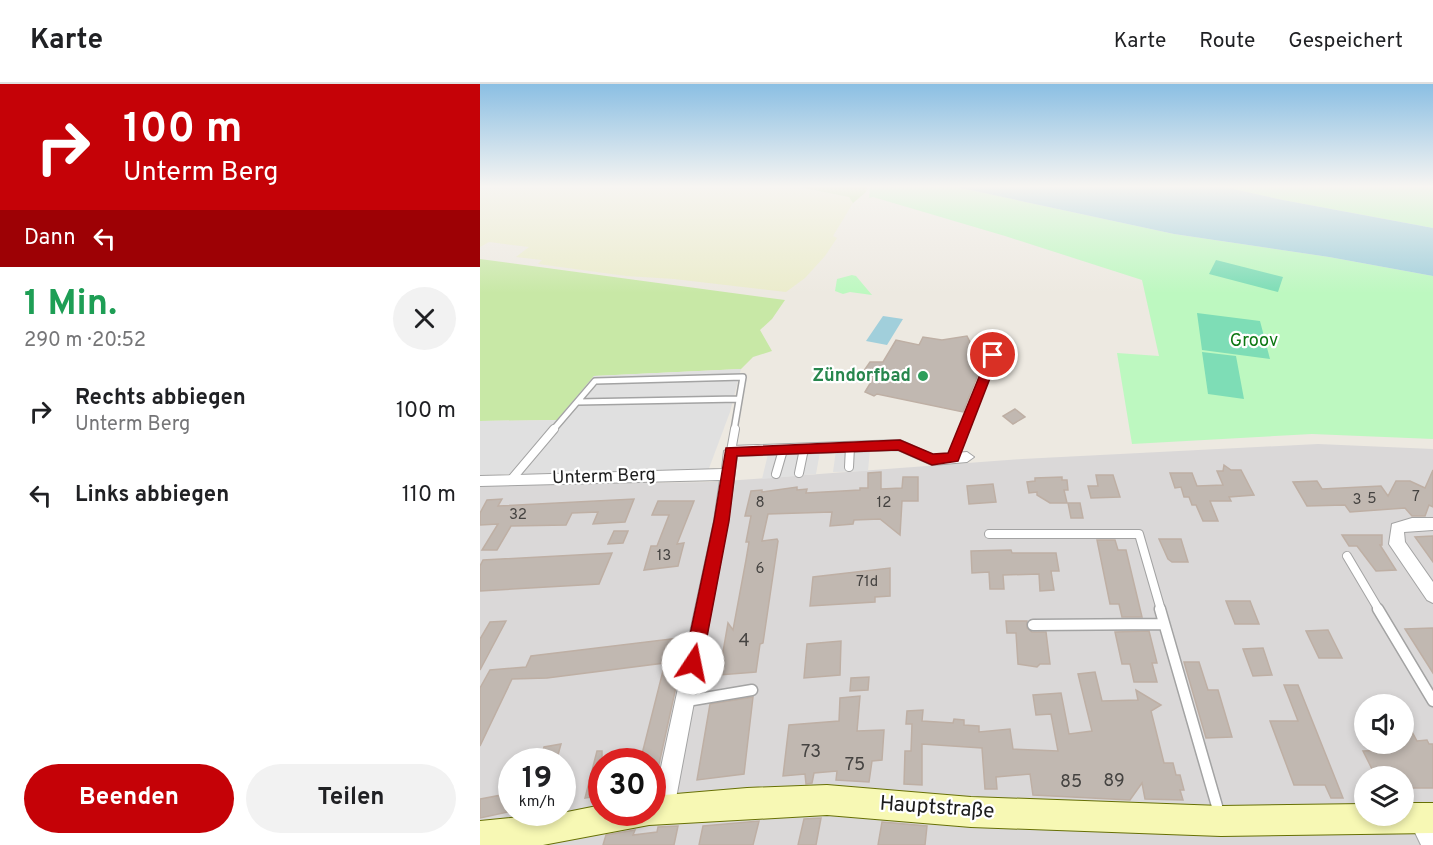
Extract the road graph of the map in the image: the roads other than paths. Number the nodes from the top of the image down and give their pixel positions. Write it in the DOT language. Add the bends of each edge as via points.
graph roads {
  1 [pos="993,355"];
  2 [pos="739,399"];
  3 [pos="577,402"];
  4 [pos="850,447"];
  5 [pos="804,449"];
  6 [pos="783,450"];
  7 [pos="731,451"];
  8 [pos="960,457"];
  9 [pos="849,467"];
  10 [pos="799,473"];
  11 [pos="728,474"];
  12 [pos="776,474"];
  13 [pos="511,480"];
  14 [pos="480,481"];
  15 [pos="1433,524"];
  16 [pos="989,534"];
  17 [pos="1347,556"];
  18 [pos="1433,595"];
  19 [pos="1164,624"];
  20 [pos="1033,625"];
  21 [pos="752,690"];
  22 [pos="1433,701"];
  23 [pos="685,702"];
  24 [pos="666,765"];
  25 [pos="666,810"];
  26 [pos="1426,818"];
  27 [pos="1221,821"];
  28 [pos="592,826"];
  29 [pos="552,836"];
  30 [pos="480,837"];
  31 [pos="1432,845"];
  1 -- 8 [label="lane"];
  2 -- 3 [label="lane"];
  2 -- 3 [label="lane" via="743,377 595,381"];
  2 -- 7 [label="lane"];
  3 -- 13 [label="lane"];
  4 -- 5 [label="street"];
  4 -- 8 [label="street" via="900,445 932,460"];
  4 -- 9 [label="lane"];
  5 -- 6 [label="street"];
  5 -- 10 [label="lane"];
  6 -- 7 [label="street"];
  6 -- 12 [label="lane"];
  7 -- 11 [label="street"];
  11 -- 13 [label="street, Unterm Berg"];
  11 -- 23 [label="street"];
  13 -- 14 [label="street, Unterm Berg"];
  15 -- 18 [label="street" via="1397,528 1398,543"];
  16 -- 19 [label="lane" via="1139,534"];
  17 -- 22 [label="lane"];
  19 -- 20 [label="lane"];
  19 -- 27 [label="lane"];
  21 -- 23 [label="lane"];
  23 -- 24 [label="street"];
  25 -- 27 [label="main road, Hauptstraße" via="827,800 971,812"];
  26 -- 27 [label="main road, Hauptstraße"];
  26 -- 31 [label="street"];
  28 -- 29 [label="main road, Hauptstraße"];
  29 -- 30 [label="main road, Hauptstraße"];
}
